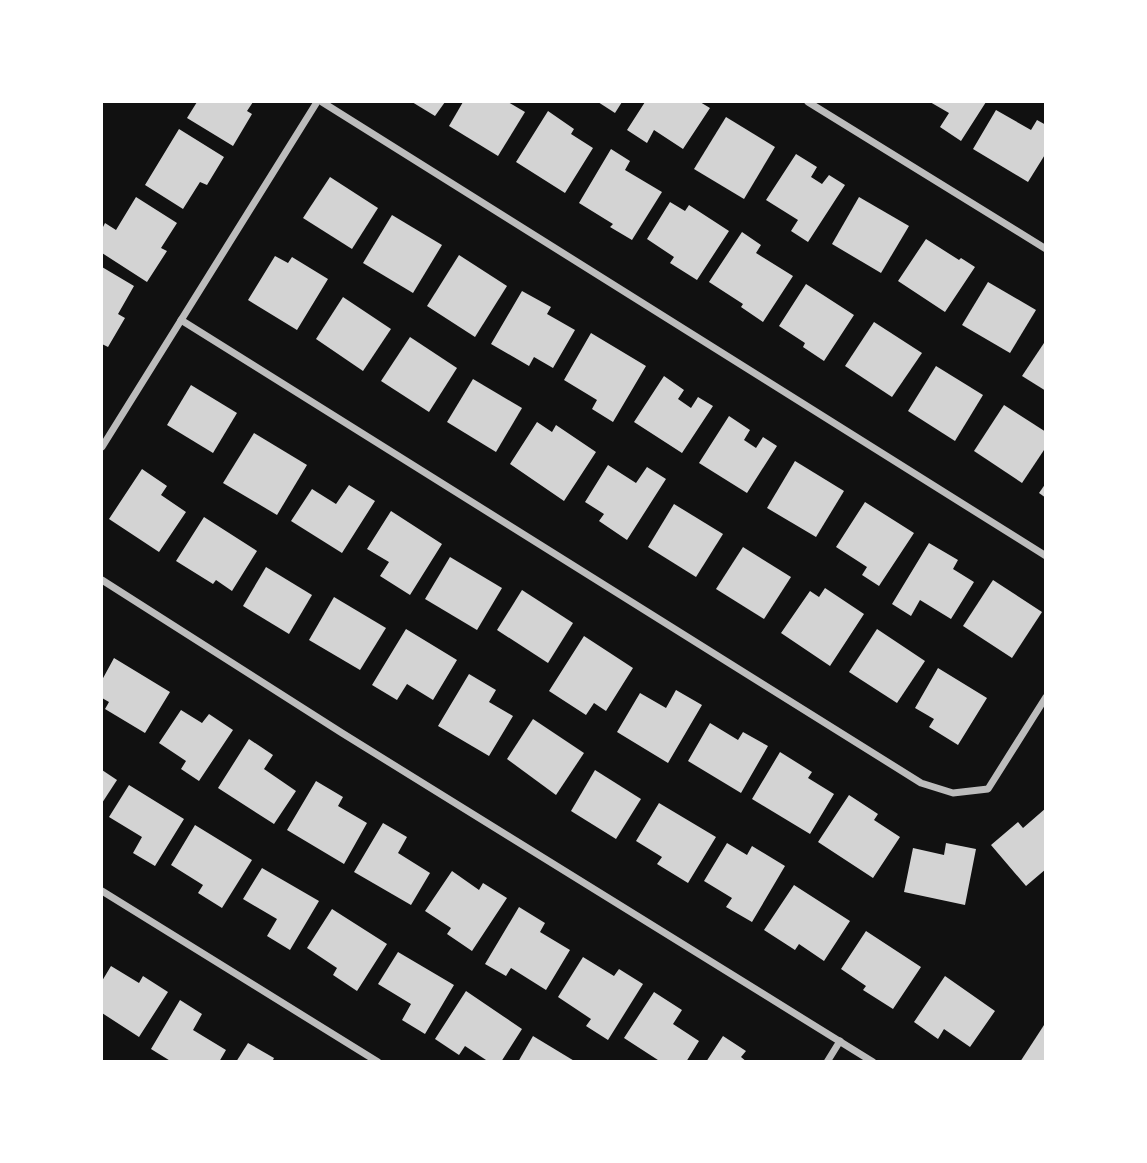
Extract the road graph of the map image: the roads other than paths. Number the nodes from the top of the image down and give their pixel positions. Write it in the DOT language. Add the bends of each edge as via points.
graph roads {
  1 [pos="320,102"];
  2 [pos="808,102"];
  3 [pos="1045,249"];
  4 [pos="181,320"];
  5 [pos="102,447"];
  6 [pos="1045,556"];
  7 [pos="102,580"];
  8 [pos="1045,697"];
  9 [pos="102,891"];
  10 [pos="840,1041"];
  11 [pos="377,1062"];
  12 [pos="827,1062"];
  13 [pos="873,1062"];
  1 -- 4 [label="street"];
  1 -- 6 [label="street"];
  2 -- 3 [label="street"];
  4 -- 5 [label="street"];
  4 -- 8 [label="street" via="921,783 953,793 988,789"];
  7 -- 10 [label="street"];
  9 -- 11 [label="street"];
  10 -- 12 [label="street"];
  10 -- 13 [label="street"];
}
